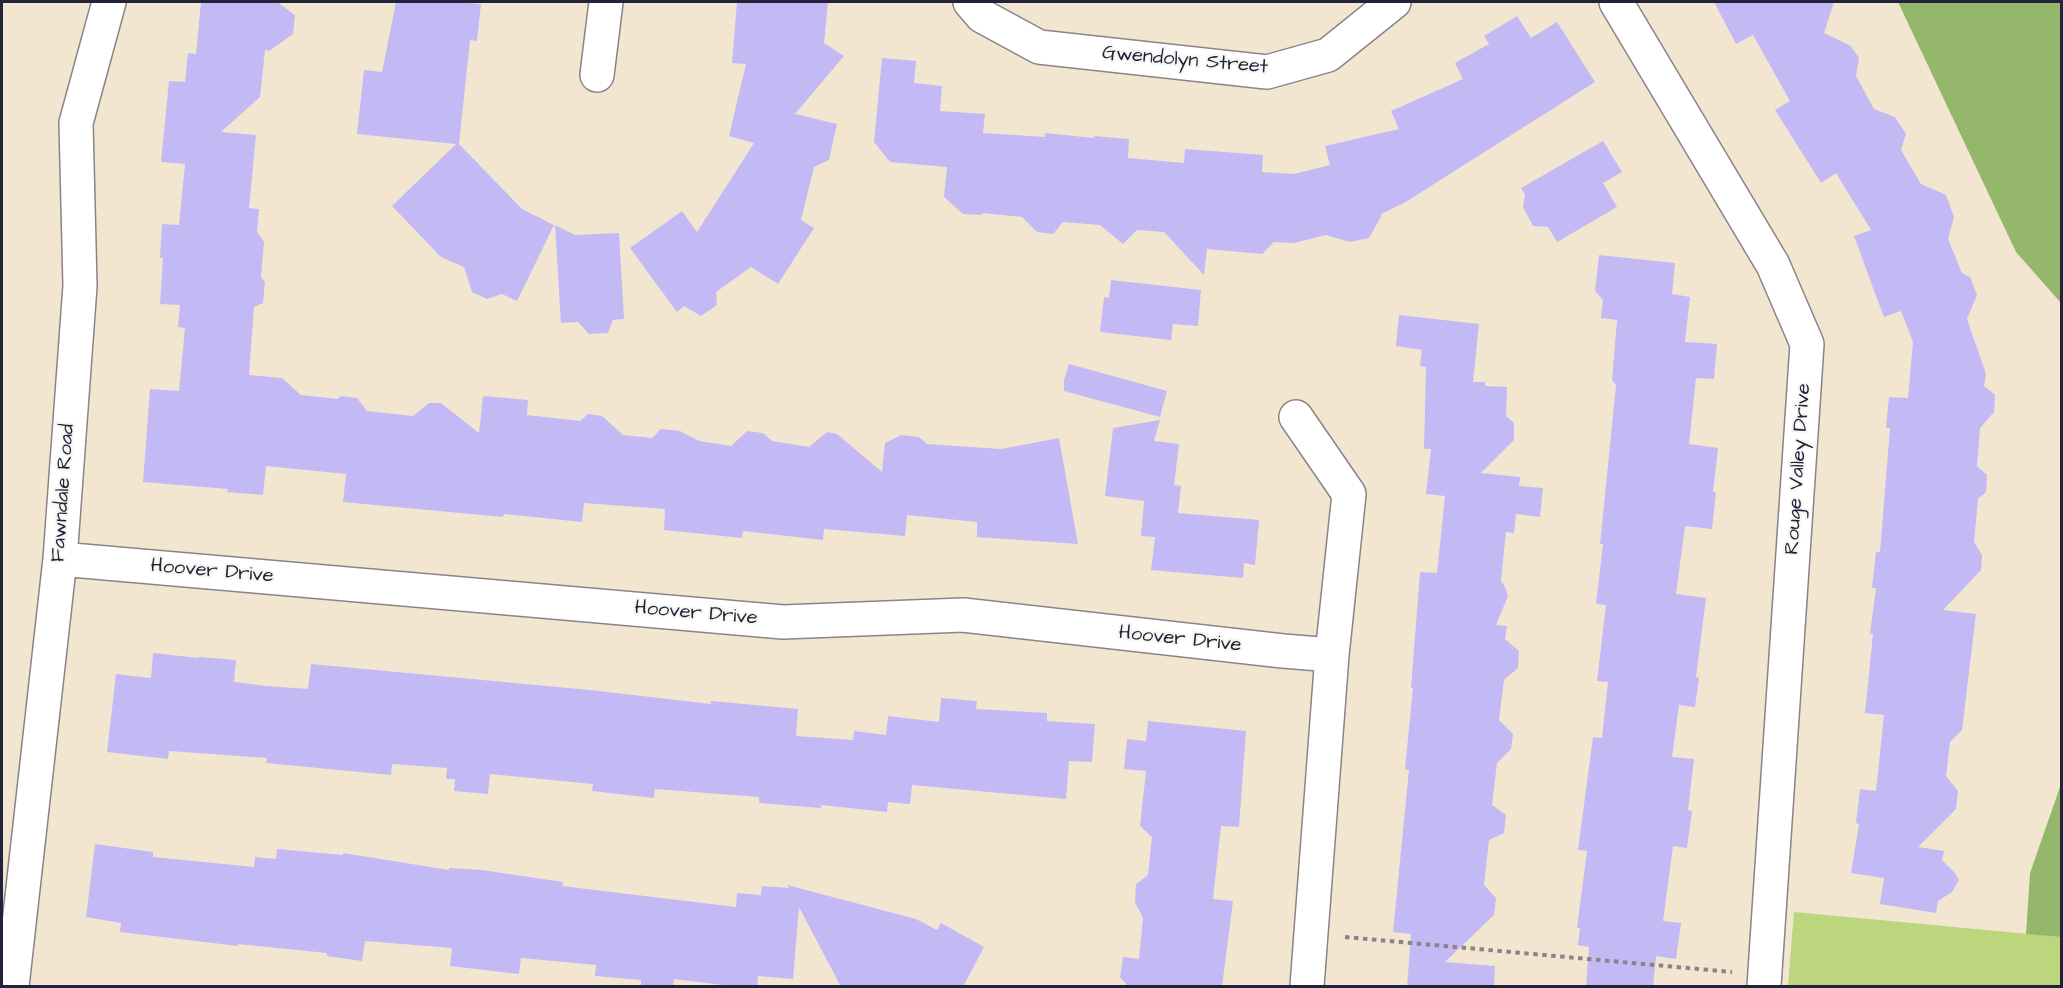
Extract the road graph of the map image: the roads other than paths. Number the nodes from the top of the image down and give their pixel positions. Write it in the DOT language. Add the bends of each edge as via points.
graph roads {
  1 [pos="109,2"];
  2 [pos="606,2"];
  3 [pos="970,2"];
  4 [pos="1394,2"];
  5 [pos="1616,2"];
  6 [pos="597,75"];
  7 [pos="1296,417"];
  8 [pos="60,559"];
  9 [pos="1332,655"];
  10 [pos="1765,981"];
  11 [pos="12,987"];
  12 [pos="1307,987"];
  1 -- 8 [label="street, Fawndale Road" via="76,123 80,286"];
  2 -- 6 [label="street"];
  3 -- 4 [label="street, Gwendolyn Street" via="982,16 1039,47 1267,72 1328,55"];
  5 -- 10 [label="street, Rouge Valley Drive" via="1773,265 1807,344"];
  7 -- 9 [label="street" via="1349,494"];
  8 -- 9 [label="street, Hoover Drive" via="783,622 963,615"];
  8 -- 11 [label="street, Fawndale Road"];
  9 -- 12 [label="street"];
}
